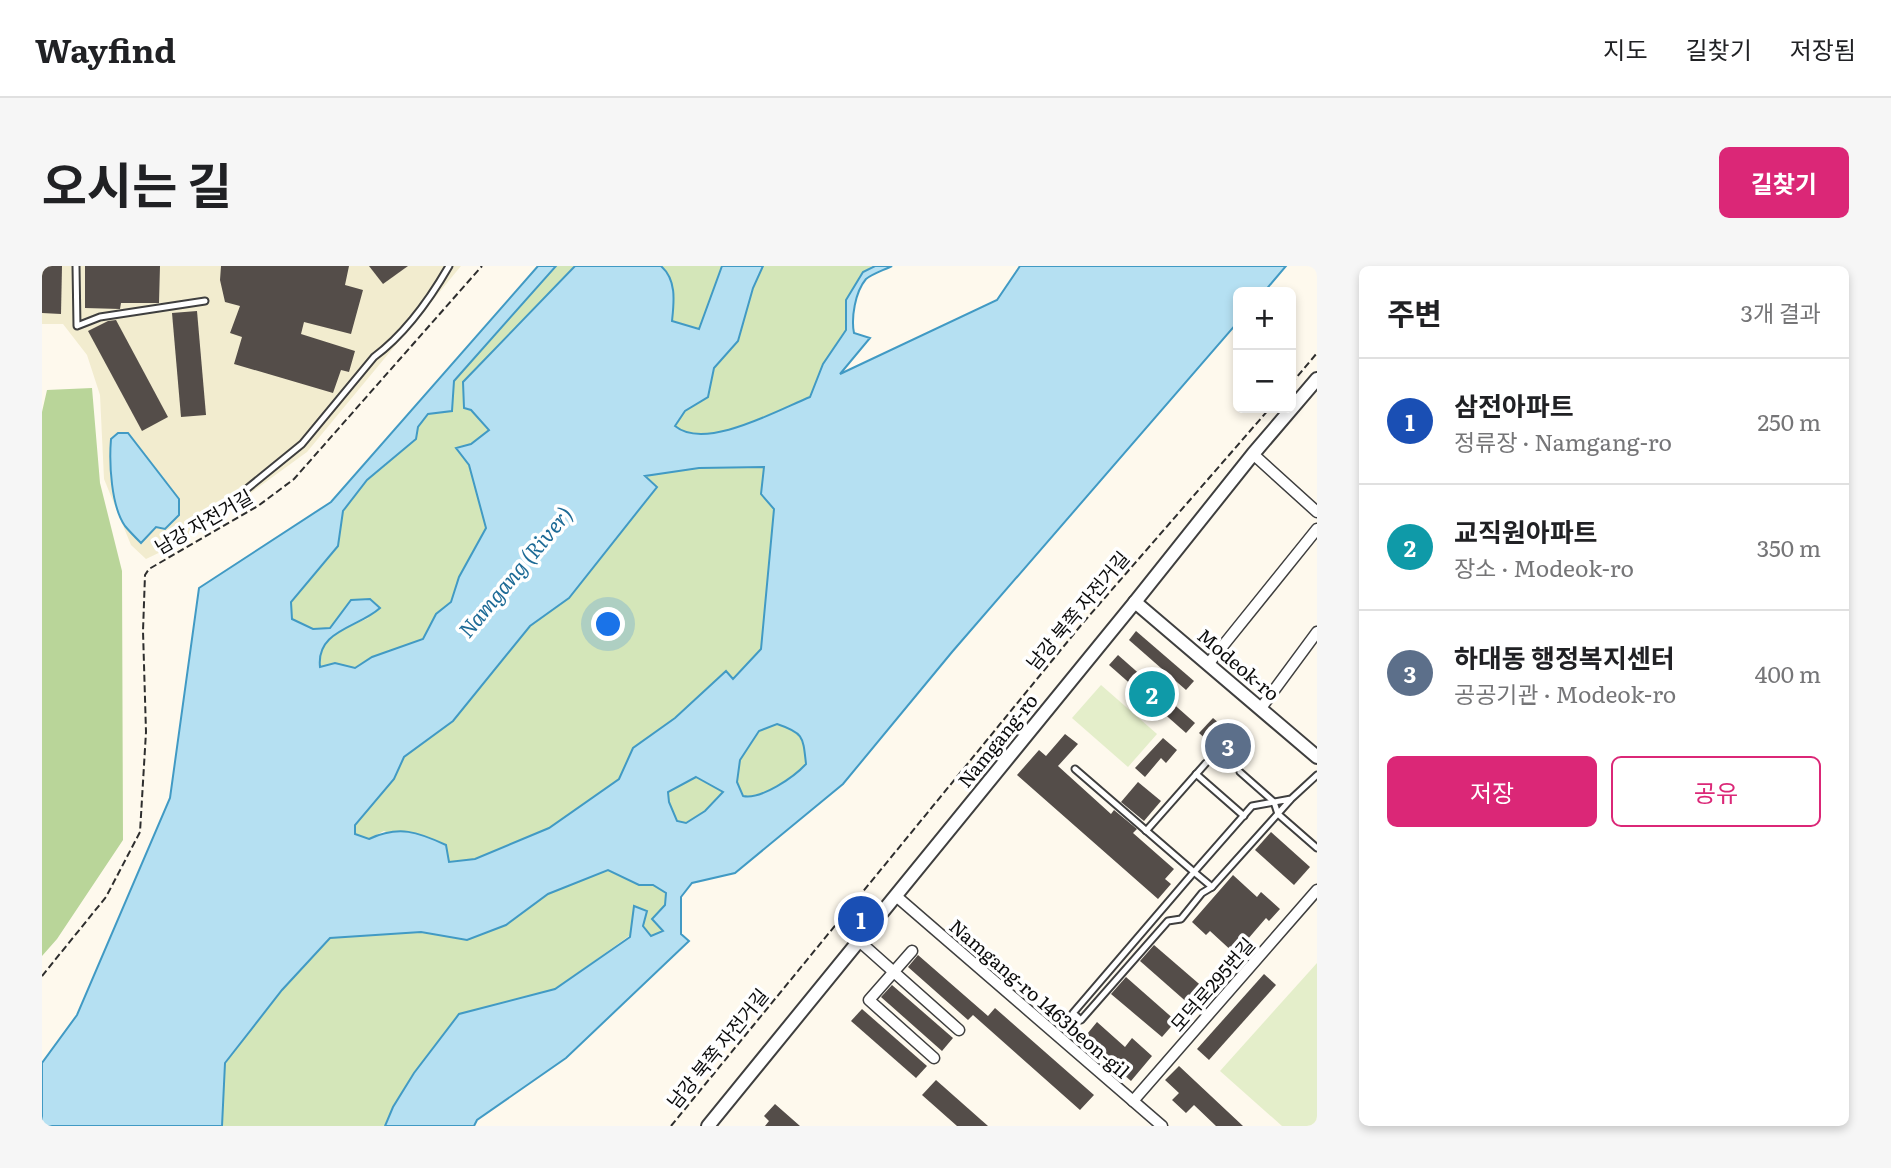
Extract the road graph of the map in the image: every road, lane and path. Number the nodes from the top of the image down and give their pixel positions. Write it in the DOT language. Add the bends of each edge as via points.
graph roads {
  1 [pos="76,266"];
  2 [pos="449,266"];
  3 [pos="482,266"];
  4 [pos="205,301"];
  5 [pos="1317,353"];
  6 [pos="1296,378"];
  7 [pos="1317,379"];
  8 [pos="1266,413"];
  9 [pos="1253,454"];
  10 [pos="243,492"];
  11 [pos="1317,512"];
  12 [pos="1317,529"];
  13 [pos="1135,602"];
  14 [pos="1317,633"];
  15 [pos="1209,663"];
  16 [pos="1261,708"];
  17 [pos="1317,757"];
  18 [pos="1206,763"];
  19 [pos="1074,769"];
  20 [pos="1240,772"];
  21 [pos="1196,774"];
  22 [pos="1317,775"];
  23 [pos="1291,799"];
  24 [pos="1273,803"];
  25 [pos="1278,814"];
  26 [pos="1244,816"];
  27 [pos="1146,831"];
  28 [pos="1317,848"];
  29 [pos="1194,872"];
  30 [pos="1212,887"];
  31 [pos="1317,890"];
  32 [pos="895,896"];
  33 [pos="859,941"];
  34 [pos="912,951"];
  35 [pos="894,971"];
  36 [pos="42,976"];
  37 [pos="959,1030"];
  38 [pos="933,1058"];
  39 [pos="1133,1101"];
  40 [pos="671,1126"];
  41 [pos="708,1126"];
  42 [pos="1162,1126"];
  1 -- 4 [label="lane" via="78,326 100,317"];
  2 -- 10 [label="lane" via="389,346 374,357 302,444"];
  3 -- 36 [label="path, 남강 자전거길" via="293,479 258,506 145,575 146,732 140,832 106,897"];
  5 -- 6 [label="path"];
  7 -- 9 [label="street, Namgang-ro"];
  8 -- 40 [label="path, 남강 북쪽 자전거길" via="1082,624"];
  9 -- 11 [label="street"];
  9 -- 13 [label="street, Namgang-ro"];
  12 -- 15 [label="street"];
  13 -- 15 [label="street, Modeok-ro"];
  13 -- 32 [label="street, Namgang-ro"];
  14 -- 16 [label="street"];
  15 -- 16 [label="street, Modeok-ro"];
  16 -- 17 [label="street, Modeok-ro"];
  18 -- 21 [label="lane"];
  19 -- 27 [label="lane"];
  20 -- 24 [label="lane"];
  21 -- 26 [label="lane"];
  21 -- 27 [label="lane"];
  22 -- 23 [label="lane"];
  23 -- 24 [label="lane"];
  23 -- 25 [label="lane"];
  24 -- 25 [label="lane"];
  24 -- 26 [label="lane" via="1252,806"];
  25 -- 28 [label="lane"];
  25 -- 30 [label="lane"];
  26 -- 29 [label="lane"];
  27 -- 29 [label="lane"];
  29 -- 30 [label="lane"];
  29 -- 30 [label="lane" via="1073,1013 1081,1020 1168,921 1181,919"];
  31 -- 39 [label="street, 모덕로295번길"];
  32 -- 33 [label="street, Namgang-ro"];
  32 -- 39 [label="street, Namgang-ro 1463beon-gil"];
  33 -- 35 [label="street"];
  33 -- 41 [label="street, Namgang-ro"];
  34 -- 35 [label="street"];
  35 -- 37 [label="street"];
  35 -- 38 [label="street" via="869,1000"];
  39 -- 42 [label="street, Namgang-ro 1463beon-gil"];
}
